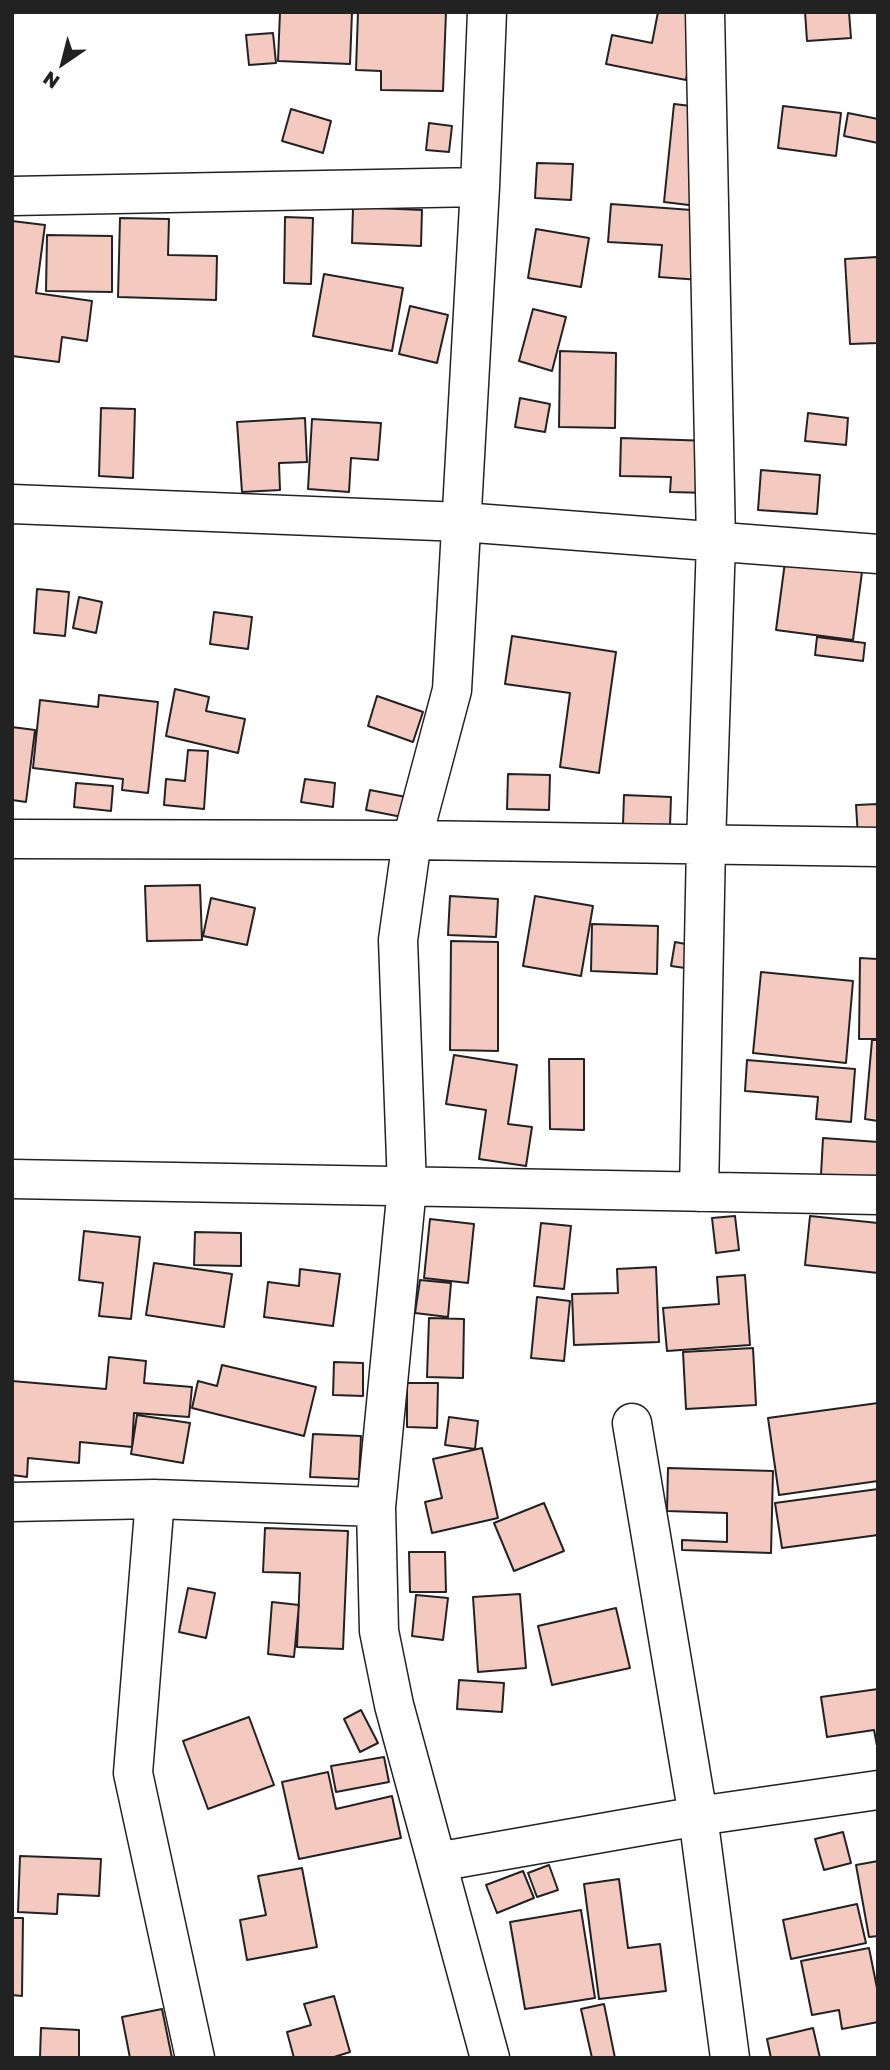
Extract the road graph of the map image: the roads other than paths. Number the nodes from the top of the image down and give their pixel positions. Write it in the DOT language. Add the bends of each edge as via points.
graph roads {
  1 [pos="487,12"];
  2 [pos="705,12"];
  3 [pos="480,187"];
  4 [pos="12,196"];
  5 [pos="12,504"];
  6 [pos="462,522"];
  7 [pos="716,541"];
  8 [pos="878,554"];
  9 [pos="12,839"];
  10 [pos="411,840"];
  11 [pos="706,844"];
  12 [pos="878,847"];
  13 [pos="12,1180"];
  14 [pos="407,1187"];
  15 [pos="699,1192"];
  16 [pos="878,1195"];
  17 [pos="632,1423"];
  18 [pos="155,1499"];
  19 [pos="12,1502"];
  20 [pos="376,1507"];
  21 [pos="878,1790"];
  22 [pos="698,1816"];
  23 [pos="437,1862"];
  24 [pos="195,2058"];
  25 [pos="490,2058"];
  26 [pos="730,2058"];
  1 -- 3 [label="street"];
  2 -- 7 [label="street"];
  3 -- 4 [label="street"];
  3 -- 6 [label="street"];
  5 -- 6 [label="street"];
  6 -- 7 [label="street"];
  6 -- 10 [label="street" via="452,690"];
  7 -- 8 [label="street"];
  7 -- 11 [label="street"];
  9 -- 10 [label="street"];
  10 -- 11 [label="street"];
  10 -- 14 [label="street" via="398,940"];
  11 -- 12 [label="street"];
  11 -- 15 [label="street"];
  13 -- 14 [label="street"];
  14 -- 15 [label="street"];
  14 -- 20 [label="street"];
  15 -- 16 [label="street"];
  17 -- 22 [label="street"];
  18 -- 19 [label="street"];
  18 -- 20 [label="street"];
  18 -- 24 [label="street" via="132,1773"];
  20 -- 23 [label="street" via="379,1631"];
  21 -- 22 [label="street"];
  22 -- 23 [label="street"];
  22 -- 26 [label="street"];
  23 -- 25 [label="street"];
}
